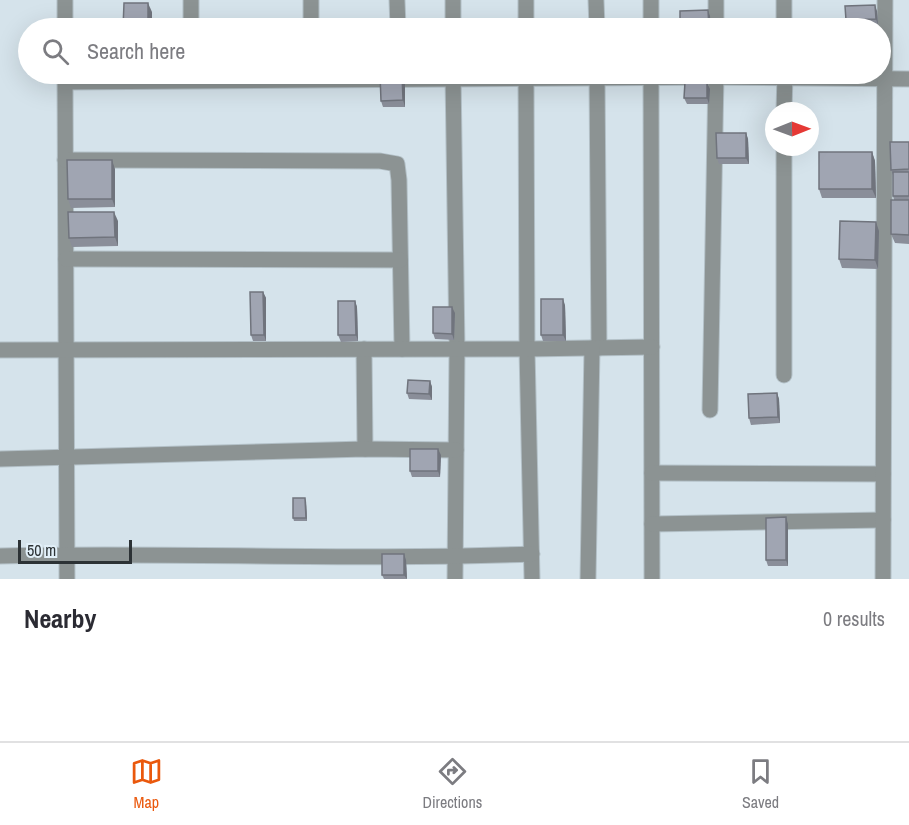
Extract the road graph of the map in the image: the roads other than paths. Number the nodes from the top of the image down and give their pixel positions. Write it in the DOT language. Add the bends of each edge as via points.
graph roads {
  1 [pos="65,0"];
  2 [pos="191,0"];
  3 [pos="311,0"];
  4 [pos="397,0"];
  5 [pos="453,0"];
  6 [pos="526,0"];
  7 [pos="596,0"];
  8 [pos="651,0"];
  9 [pos="716,0"];
  10 [pos="784,0"];
  11 [pos="885,0"];
  12 [pos="65,18"];
  13 [pos="191,18"];
  14 [pos="311,18"];
  15 [pos="398,18"];
  16 [pos="453,18"];
  17 [pos="526,18"];
  18 [pos="597,18"];
  19 [pos="651,18"];
  20 [pos="716,18"];
  21 [pos="784,18"];
  22 [pos="885,18"];
  23 [pos="891,79"];
  24 [pos="909,79"];
  25 [pos="65,84"];
  26 [pos="453,84"];
  27 [pos="526,84"];
  28 [pos="597,84"];
  29 [pos="651,84"];
  30 [pos="716,84"];
  31 [pos="784,84"];
  32 [pos="885,84"];
  33 [pos="784,102"];
  34 [pos="784,156"];
  35 [pos="65,160"];
  36 [pos="66,259"];
  37 [pos="400,260"];
  38 [pos="652,347"];
  39 [pos="595,348"];
  40 [pos="364,349"];
  41 [pos="402,349"];
  42 [pos="457,349"];
  43 [pos="527,349"];
  44 [pos="0,350"];
  45 [pos="66,350"];
  46 [pos="784,375"];
  47 [pos="710,410"];
  48 [pos="365,449"];
  49 [pos="456,450"];
  50 [pos="68,458"];
  51 [pos="0,459"];
  52 [pos="652,473"];
  53 [pos="883,474"];
  54 [pos="883,520"];
  55 [pos="652,524"];
  56 [pos="66,555"];
  57 [pos="532,555"];
  58 [pos="0,556"];
  59 [pos="455,557"];
  60 [pos="67,579"];
  61 [pos="455,579"];
  62 [pos="532,579"];
  63 [pos="588,579"];
  64 [pos="652,579"];
  65 [pos="883,579"];
  1 -- 12 [label="street"];
  2 -- 13 [label="street"];
  3 -- 14 [label="street"];
  4 -- 15 [label="street"];
  5 -- 16 [label="street"];
  6 -- 17 [label="street"];
  7 -- 18 [label="street"];
  8 -- 19 [label="street"];
  9 -- 20 [label="street"];
  10 -- 21 [label="street"];
  11 -- 22 [label="street"];
  23 -- 24 [label="street"];
  25 -- 35 [label="street"];
  26 -- 42 [label="street"];
  27 -- 43 [label="street"];
  28 -- 39 [label="street"];
  29 -- 38 [label="street"];
  30 -- 47 [label="street"];
  31 -- 33 [label="street"];
  32 -- 53 [label="street"];
  34 -- 46 [label="street"];
  35 -- 36 [label="street"];
  35 -- 37 [label="street" via="393,162 399,169"];
  36 -- 37 [label="street"];
  36 -- 45 [label="street"];
  37 -- 41 [label="street"];
  38 -- 39 [label="street"];
  38 -- 52 [label="street"];
  39 -- 43 [label="street"];
  39 -- 63 [label="street"];
  40 -- 41 [label="street"];
  40 -- 45 [label="street"];
  40 -- 48 [label="street"];
  41 -- 42 [label="street"];
  42 -- 43 [label="street"];
  42 -- 49 [label="street"];
  43 -- 57 [label="street"];
  44 -- 45 [label="street"];
  45 -- 50 [label="street"];
  48 -- 49 [label="street"];
  48 -- 50 [label="street"];
  49 -- 59 [label="street"];
  50 -- 51 [label="street"];
  50 -- 56 [label="street"];
  52 -- 53 [label="street"];
  52 -- 55 [label="street"];
  53 -- 54 [label="street"];
  54 -- 55 [label="street"];
  54 -- 65 [label="street"];
  55 -- 64 [label="street"];
  56 -- 58 [label="street"];
  56 -- 59 [label="street"];
  56 -- 60 [label="street"];
  57 -- 59 [label="street"];
  57 -- 62 [label="street"];
  59 -- 61 [label="street"];
}
